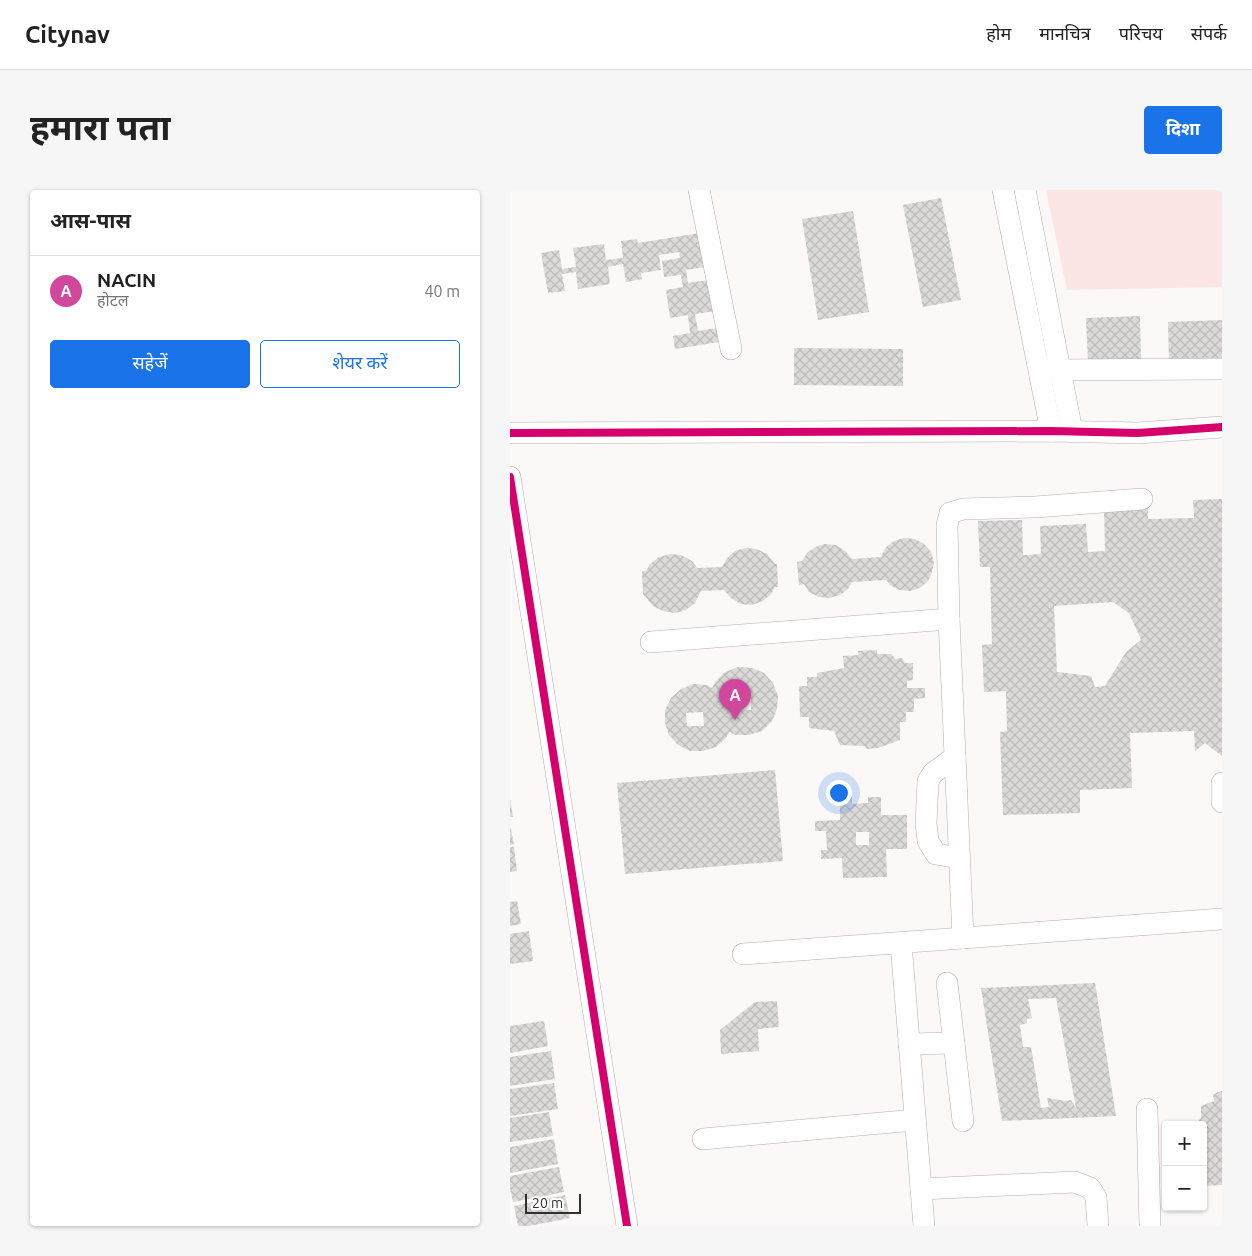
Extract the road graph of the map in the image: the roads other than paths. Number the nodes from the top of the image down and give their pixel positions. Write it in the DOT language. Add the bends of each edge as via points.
graph roads {
  1 [pos="699,190"];
  2 [pos="1003,190"];
  3 [pos="1025,190"];
  4 [pos="731,349"];
  5 [pos="1222,369"];
  6 [pos="1050,370"];
  7 [pos="1222,427"];
  8 [pos="1051,431"];
  9 [pos="1072,431"];
  10 [pos="510,433"];
  11 [pos="510,477"];
  12 [pos="1142,499"];
  13 [pos="949,619"];
  14 [pos="651,642"];
  15 [pos="955,758"];
  16 [pos="1222,783"];
  17 [pos="1222,802"];
  18 [pos="959,858"];
  19 [pos="1222,919"];
  20 [pos="963,938"];
  21 [pos="901,943"];
  22 [pos="743,954"];
  23 [pos="947,983"];
  24 [pos="954,1043"];
  25 [pos="909,1044"];
  26 [pos="1147,1109"];
  27 [pos="915,1120"];
  28 [pos="963,1121"];
  29 [pos="703,1140"];
  30 [pos="921,1189"];
  31 [pos="628,1226"];
  32 [pos="924,1226"];
  33 [pos="1098,1226"];
  34 [pos="1150,1226"];
  1 -- 4 [label="street"];
  2 -- 6 [label="street"];
  3 -- 6 [label="street"];
  5 -- 6 [label="street"];
  6 -- 8 [label="street"];
  6 -- 9 [label="street"];
  7 -- 9 [label="street" via="1138,433"];
  8 -- 9 [label="street"];
  8 -- 10 [label="street"];
  11 -- 31 [label="street"];
  12 -- 13 [label="street" via="963,509 950,513 947,525"];
  13 -- 14 [label="street"];
  13 -- 15 [label="street"];
  15 -- 18 [label="street"];
  15 -- 18 [label="street" via="933,773 928,781 926,823 928,841 936,854"];
  16 -- 17 [label="street"];
  18 -- 20 [label="street"];
  19 -- 20 [label="street"];
  20 -- 21 [label="street"];
  21 -- 22 [label="street"];
  21 -- 25 [label="street"];
  23 -- 24 [label="street"];
  24 -- 25 [label="street"];
  24 -- 28 [label="street"];
  25 -- 27 [label="street"];
  26 -- 34 [label="street"];
  27 -- 29 [label="street"];
  27 -- 30 [label="street"];
  30 -- 32 [label="street"];
  30 -- 33 [label="street" via="1076,1182 1090,1188 1096,1197"];
}
